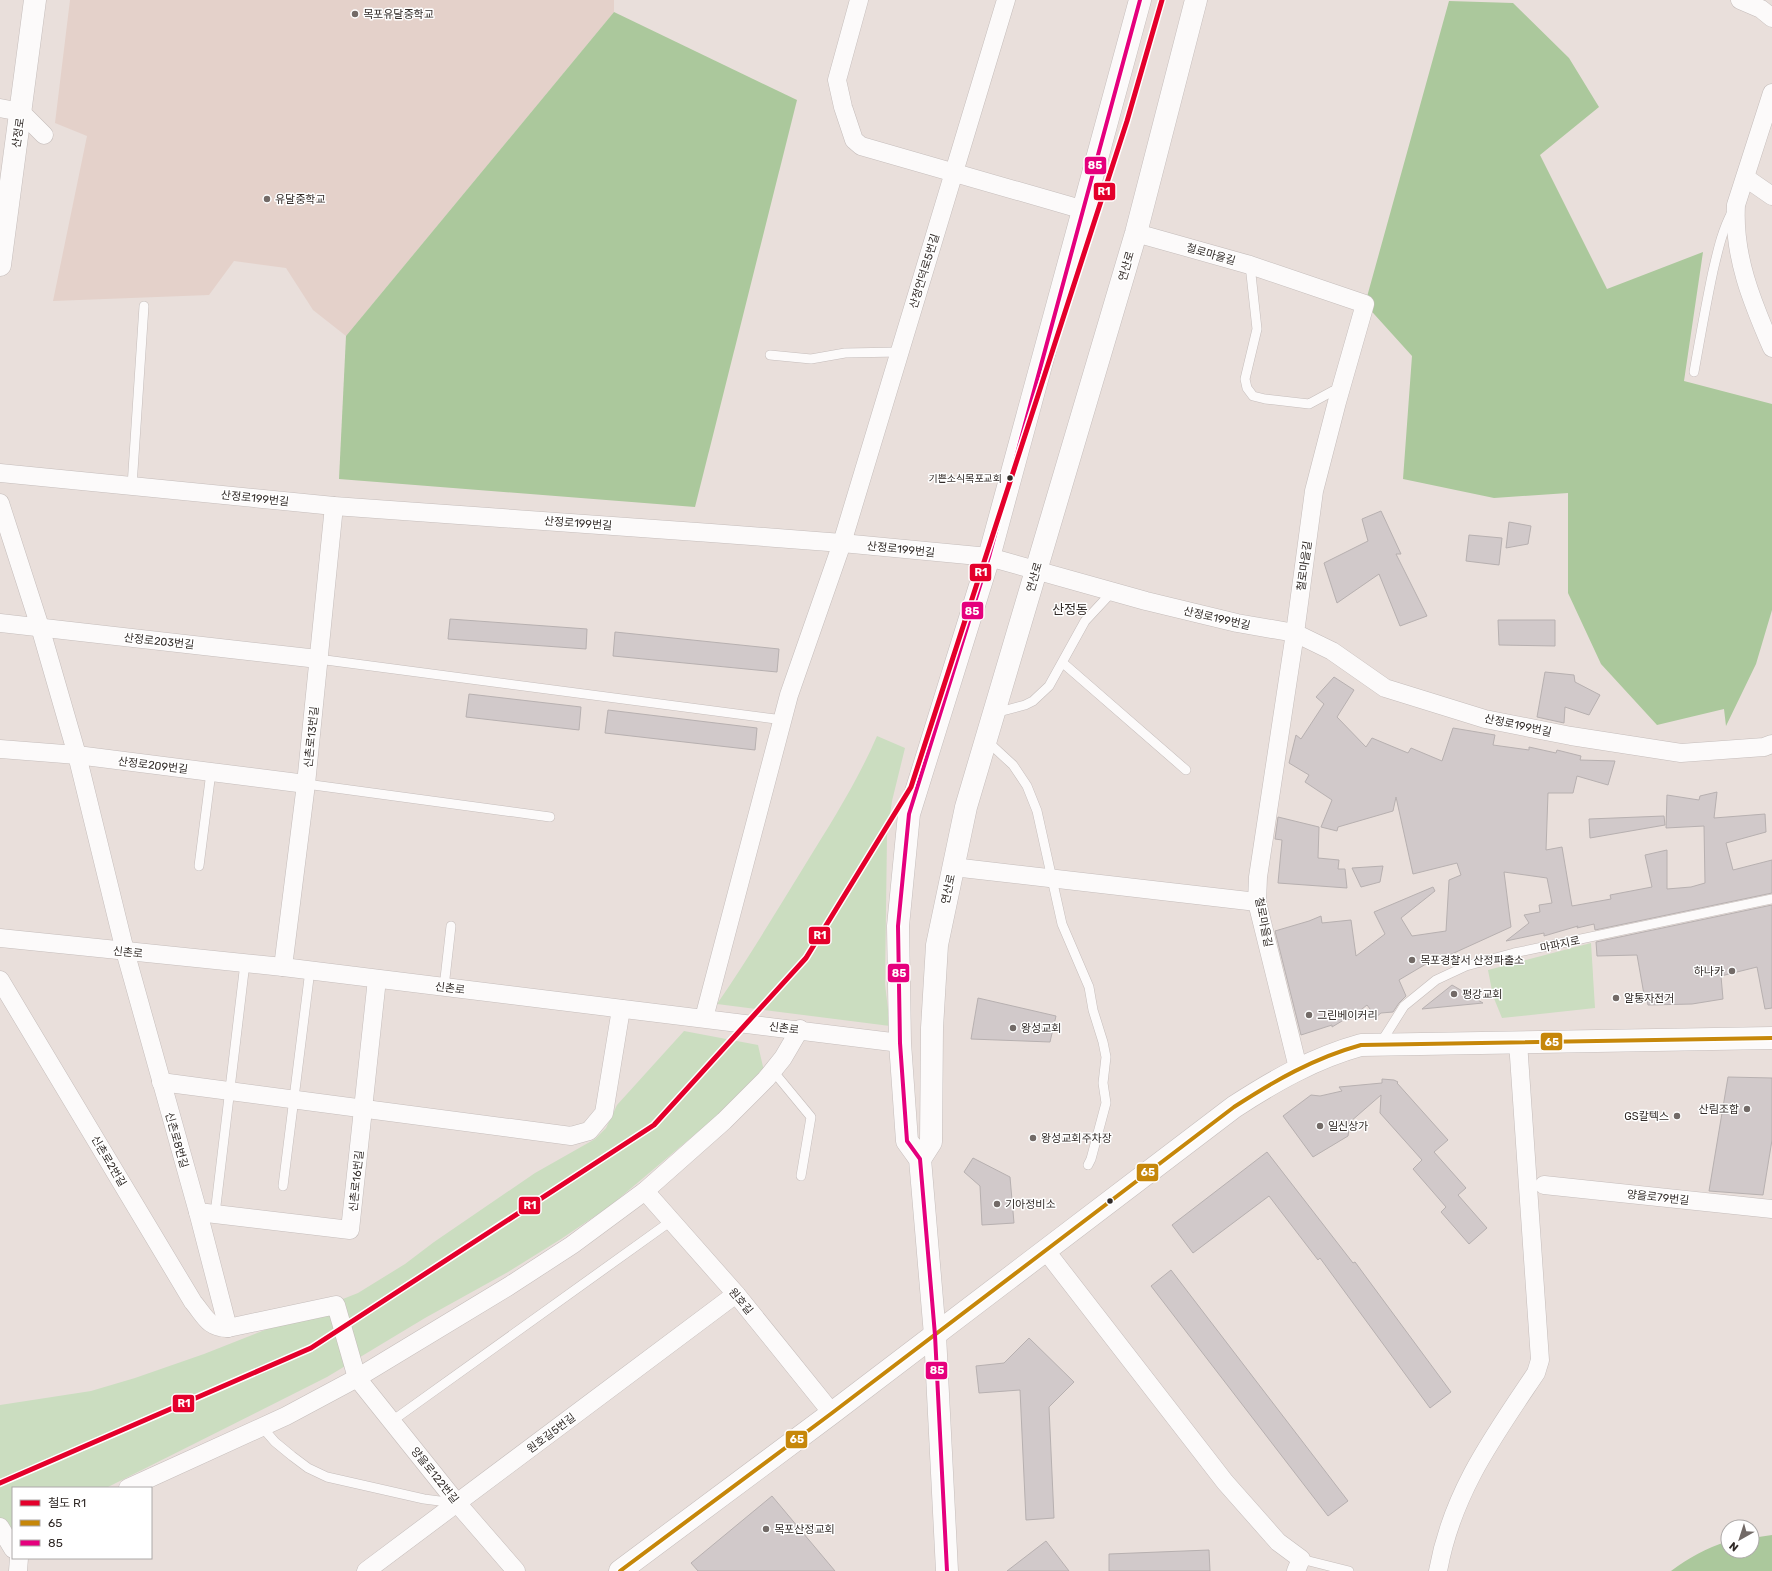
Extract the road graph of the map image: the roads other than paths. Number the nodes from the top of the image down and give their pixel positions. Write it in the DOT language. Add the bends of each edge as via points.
graph roads {
  1 [pos="35,0"];
  2 [pos="859,0"];
  3 [pos="1006,0"];
  4 [pos="1140,0"];
  5 [pos="1196,0"];
  6 [pos="1740,0"];
  7 [pos="1772,18"];
  8 [pos="1772,93"];
  9 [pos="0,108"];
  10 [pos="21,112"];
  11 [pos="44,136"];
  12 [pos="953,174"];
  13 [pos="1746,178"];
  14 [pos="1772,196"];
  15 [pos="1736,205"];
  16 [pos="1084,210"];
  17 [pos="1136,233"];
  18 [pos="0,265"];
  19 [pos="1250,265"];
  20 [pos="144,306"];
  21 [pos="1772,348"];
  22 [pos="900,352"];
  23 [pos="770,355"];
  24 [pos="1694,372"];
  25 [pos="1340,390"];
  26 [pos="0,473"];
  27 [pos="132,486"];
  28 [pos="0,503"];
  29 [pos="334,506"];
  30 [pos="842,543"];
  31 [pos="989,558"];
  32 [pos="1036,570"];
  33 [pos="1112,592"];
  34 [pos="0,623"];
  35 [pos="40,628"];
  36 [pos="1295,633"];
  37 [pos="318,659"];
  38 [pos="1063,663"];
  39 [pos="994,713"];
  40 [pos="783,720"];
  41 [pos="986,740"];
  42 [pos="1772,744"];
  43 [pos="0,748"];
  44 [pos="77,755"];
  45 [pos="1186,770"];
  46 [pos="211,772"];
  47 [pos="306,784"];
  48 [pos="550,817"];
  49 [pos="199,866"];
  50 [pos="953,867"];
  51 [pos="1052,878"];
  52 [pos="1772,899"];
  53 [pos="1258,902"];
  54 [pos="451,926"];
  55 [pos="0,938"];
  56 [pos="125,952"];
  57 [pos="245,963"];
  58 [pos="283,967"];
  59 [pos="310,970"];
  60 [pos="377,979"];
  61 [pos="0,980"];
  62 [pos="444,987"];
  63 [pos="621,1010"];
  64 [pos="704,1018"];
  65 [pos="800,1029"];
  66 [pos="1772,1038"];
  67 [pos="1518,1042"];
  68 [pos="900,1043"];
  69 [pos="1379,1045"];
  70 [pos="1298,1068"];
  71 [pos="773,1071"];
  72 [pos="161,1082"];
  73 [pos="230,1091"];
  74 [pos="294,1100"];
  75 [pos="363,1109"];
  76 [pos="920,1159"];
  77 [pos="1088,1165"];
  78 [pos="801,1176"];
  79 [pos="1544,1185"];
  80 [pos="283,1186"];
  81 [pos="645,1191"];
  82 [pos="1772,1209"];
  83 [pos="206,1213"];
  84 [pos="671,1221"];
  85 [pos="1046,1251"];
  86 [pos="736,1294"];
  87 [pos="228,1328"];
  88 [pos="935,1335"];
  89 [pos="357,1378"];
  90 [pos="832,1414"];
  91 [pos="392,1421"];
  92 [pos="262,1426"];
  93 [pos="130,1487"];
  94 [pos="457,1503"];
  95 [pos="0,1527"];
  96 [pos="12,1547"];
  97 [pos="19,1559"];
  98 [pos="1298,1565"];
  99 [pos="18,1571"];
  100 [pos="366,1571"];
  101 [pos="516,1571"];
  102 [pos="620,1571"];
  103 [pos="947,1571"];
  104 [pos="1349,1571"];
  105 [pos="1438,1571"];
  1 -- 10 [label="street, 산정로"];
  2 -- 12 [label="street" via="837,80 842,107 854,140 861,146"];
  3 -- 12 [label="street, 산정언덕로5번길"];
  4 -- 16 [label="street"];
  5 -- 17 [label="street, 연산로"];
  6 -- 7 [label="street" via="1761,9"];
  8 -- 13 [label="street"];
  9 -- 10 [label="street"];
  10 -- 11 [label="street"];
  10 -- 18 [label="street, 산정로"];
  12 -- 16 [label="street"];
  12 -- 22 [label="street, 산정언덕로5번길"];
  13 -- 14 [label="street"];
  13 -- 15 [label="street"];
  15 -- 21 [label="street" via="1738,252 1746,285"];
  15 -- 24 [label="lane" via="1720,241"];
  16 -- 31 [label="street"];
  17 -- 19 [label="street, 철로마을길"];
  17 -- 32 [label="street, 연산로"];
  19 -- 25 [label="street, 철로마을길" via="1365,304"];
  19 -- 25 [label="lane" via="1257,329 1245,379 1247,388 1254,396 1265,399 1308,404"];
  20 -- 27 [label="lane"];
  22 -- 23 [label="lane" via="845,353 811,359"];
  22 -- 30 [label="street, 산정언덕로5번길"];
  25 -- 36 [label="street, 철로마을길" via="1314,491"];
  26 -- 27 [label="street, 산정로199번길"];
  27 -- 29 [label="street, 산정로199번길"];
  28 -- 35 [label="street, 신촌로8번길"];
  29 -- 30 [label="street, 산정로199번길"];
  29 -- 37 [label="street, 신촌로13번길"];
  30 -- 31 [label="street, 산정로199번길"];
  30 -- 40 [label="street, 산정언덕로5번길" via="789,695"];
  31 -- 32 [label="street, 산정로199번길"];
  31 -- 68 [label="street" via="910,814 898,926"];
  32 -- 33 [label="street, 산정로199번길"];
  32 -- 39 [label="street, 연산로"];
  33 -- 36 [label="street, 산정로199번길" via="1237,623"];
  33 -- 38 [label="lane" via="1085,621"];
  34 -- 35 [label="street, 산정로203번길"];
  35 -- 37 [label="street, 산정로203번길"];
  35 -- 44 [label="street, 신촌로8번길"];
  36 -- 42 [label="street, 산정로199번길" via="1332,651 1385,688 1485,719 1681,753 1764,747"];
  36 -- 53 [label="street, 철로마을길" via="1258,877"];
  37 -- 40 [label="lane"];
  37 -- 47 [label="street, 신촌로13번길"];
  38 -- 39 [label="lane" via="1049,686 1033,701"];
  38 -- 45 [label="lane"];
  39 -- 41 [label="street, 연산로"];
  40 -- 64 [label="street, 산정언덕로5번길"];
  41 -- 50 [label="street, 연산로" via="966,807"];
  41 -- 51 [label="lane" via="1013,765 1027,786 1037,811"];
  43 -- 44 [label="street, 산정로209번길"];
  44 -- 46 [label="street, 산정로209번길"];
  44 -- 56 [label="street, 신촌로8번길"];
  46 -- 47 [label="street, 산정로209번길"];
  46 -- 49 [label="lane"];
  47 -- 48 [label="lane"];
  47 -- 58 [label="street, 신촌로13번길"];
  50 -- 51 [label="street"];
  50 -- 76 [label="street, 연산로" via="937,945 932,1028 931,1142"];
  51 -- 53 [label="street"];
  51 -- 77 [label="lane" via="1062,924 1089,987 1106,1057 1103,1083 1106,1103"];
  52 -- 69 [label="lane, 마파지로" via="1514,953 1466,966 1436,980 1404,1006"];
  53 -- 70 [label="street, 철로마을길"];
  54 -- 62 [label="lane"];
  55 -- 56 [label="street, 신촌로"];
  56 -- 57 [label="street, 신촌로"];
  56 -- 72 [label="street, 신촌로8번길"];
  57 -- 58 [label="street, 신촌로"];
  57 -- 73 [label="lane"];
  58 -- 59 [label="street, 신촌로"];
  59 -- 60 [label="street, 신촌로"];
  59 -- 74 [label="lane"];
  60 -- 62 [label="street, 신촌로"];
  60 -- 75 [label="street, 신촌로16번길"];
  61 -- 87 [label="street, 신촌로2번길" via="193,1302 216,1328"];
  62 -- 63 [label="street, 신촌로"];
  63 -- 64 [label="street, 신촌로"];
  63 -- 75 [label="street" via="604,1113 589,1131 571,1136"];
  64 -- 65 [label="street, 신촌로"];
  65 -- 68 [label="street, 신촌로"];
  65 -- 71 [label="street"];
  66 -- 67 [label="street"];
  67 -- 69 [label="street"];
  67 -- 105 [label="street" via="1540,1360 1536,1373 1465,1486 1446,1535"];
  68 -- 76 [label="street" via="907,1141"];
  69 -- 70 [label="street" via="1361,1045"];
  70 -- 85 [label="street" via="1234,1107"];
  71 -- 78 [label="lane" via="811,1117"];
  71 -- 81 [label="street" via="719,1126"];
  72 -- 73 [label="street"];
  72 -- 83 [label="street, 신촌로8번길"];
  73 -- 74 [label="street"];
  73 -- 83 [label="lane"];
  74 -- 75 [label="street"];
  74 -- 80 [label="lane"];
  75 -- 83 [label="street, 신촌로16번길" via="350,1230"];
  76 -- 88 [label="street"];
  79 -- 82 [label="street, 양을로79번길"];
  81 -- 84 [label="street, 원호길"];
  81 -- 89 [label="street" via="572,1245 509,1286"];
  83 -- 87 [label="street, 신촌로8번길"];
  84 -- 86 [label="street, 원호길"];
  84 -- 91 [label="lane"];
  85 -- 88 [label="street"];
  85 -- 98 [label="street" via="1225,1482"];
  86 -- 90 [label="street, 원호길"];
  86 -- 94 [label="street, 원호길5번길"];
  87 -- 89 [label="street" via="336,1305"];
  88 -- 90 [label="street"];
  88 -- 103 [label="street"];
  89 -- 91 [label="street, 양을로122번길"];
  89 -- 92 [label="street"];
  90 -- 102 [label="street"];
  91 -- 94 [label="street, 양을로122번길"];
  92 -- 93 [label="street"];
  92 -- 94 [label="lane" via="275,1442 292,1456 308,1468 327,1477 424,1499"];
  94 -- 100 [label="street, 원호길5번길"];
  94 -- 101 [label="street, 양을로122번길"];
  95 -- 96 [label="street"];
  97 -- 99 [label="street"];
  98 -- 104 [label="lane"];
}
